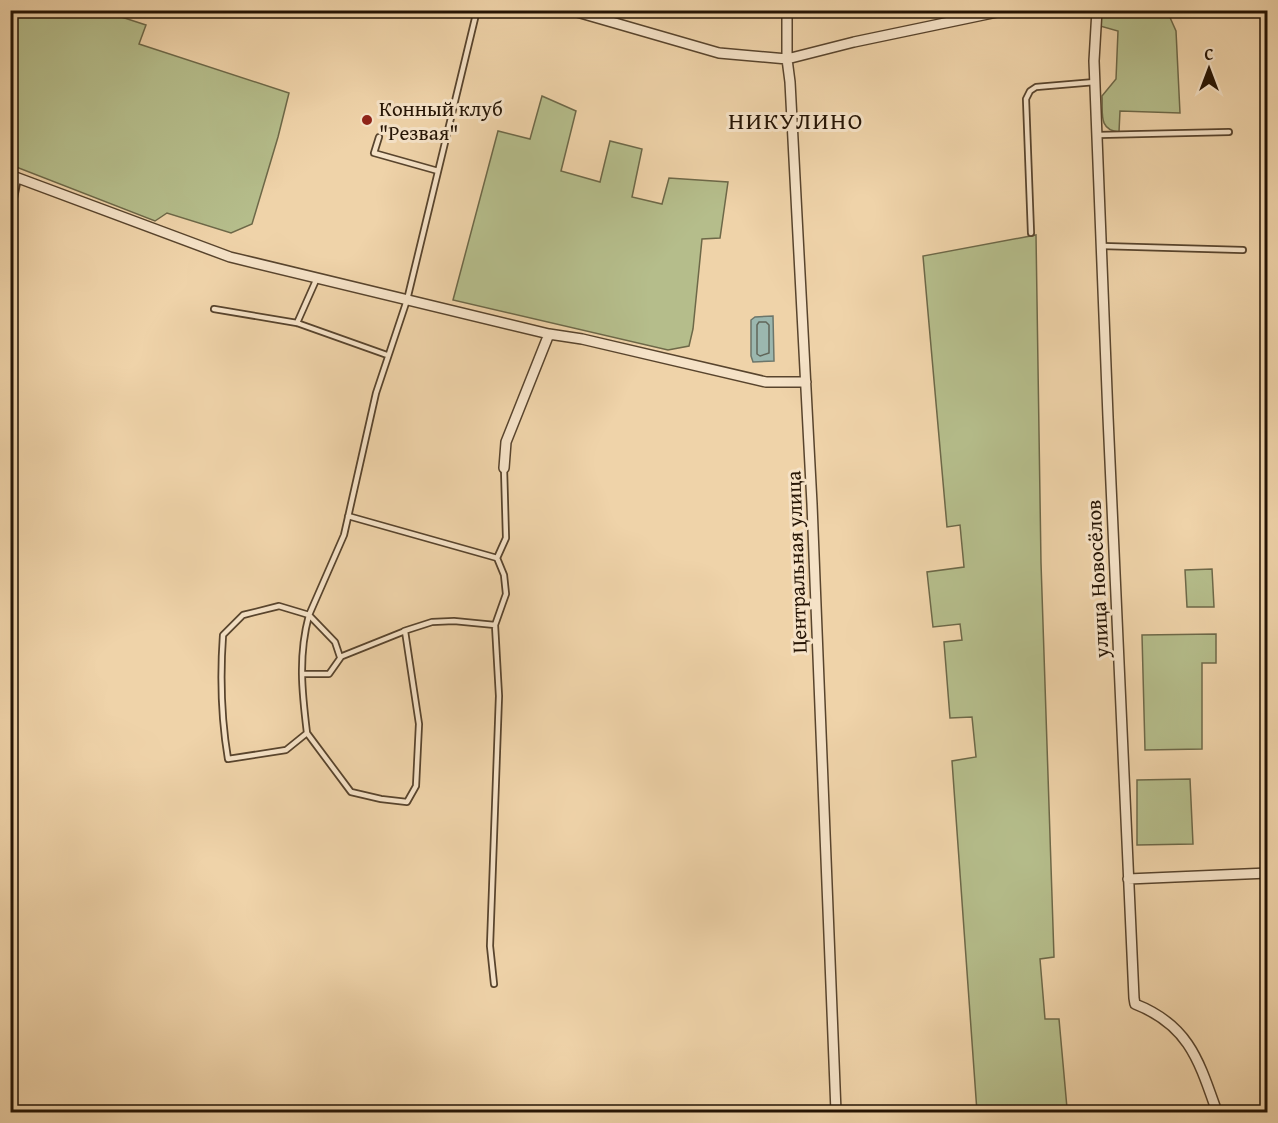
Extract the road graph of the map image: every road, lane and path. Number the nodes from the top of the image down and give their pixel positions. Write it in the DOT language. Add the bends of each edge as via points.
graph roads {
  1 [pos="477,10"];
  2 [pos="570,10"];
  3 [pos="786,10"];
  4 [pos="1007,10"];
  5 [pos="1097,10"];
  6 [pos="787,59"];
  7 [pos="1095,82"];
  8 [pos="1229,132"];
  9 [pos="1098,135"];
  10 [pos="379,137"];
  11 [pos="438,171"];
  12 [pos="14,176"];
  13 [pos="10,219"];
  14 [pos="1032,233"];
  15 [pos="1102,246"];
  16 [pos="1243,250"];
  17 [pos="317,278"];
  18 [pos="407,300"];
  19 [pos="214,309"];
  20 [pos="297,323"];
  21 [pos="549,334"];
  22 [pos="387,355"];
  23 [pos="806,382"];
  24 [pos="504,468"];
  25 [pos="348,516"];
  26 [pos="497,558"];
  27 [pos="309,615"];
  28 [pos="495,625"];
  29 [pos="405,631"];
  30 [pos="340,657"];
  31 [pos="302,674"];
  32 [pos="307,733"];
  33 [pos="1268,873"];
  34 [pos="1128,879"];
  35 [pos="494,984"];
  36 [pos="836,1113"];
  37 [pos="1217,1113"];
  1 -- 11 [label="lane"];
  2 -- 6 [label="street" via="719,53"];
  3 -- 6 [label="street, Центральная улица"];
  4 -- 6 [label="street"];
  5 -- 7 [label="street, улица Новосёлов"];
  6 -- 23 [label="street, Центральная улица"];
  7 -- 9 [label="street, улица Новосёлов"];
  7 -- 14 [label="lane" via="1036,87 1026,99"];
  8 -- 9 [label="lane"];
  9 -- 15 [label="street, улица Новосёлов"];
  10 -- 11 [label="lane" via="374,153"];
  11 -- 18 [label="lane"];
  12 -- 13 [label="lane"];
  12 -- 17 [label="street" via="230,257"];
  15 -- 16 [label="lane"];
  15 -- 34 [label="street, улица Новосёлов"];
  17 -- 18 [label="street"];
  17 -- 20 [label="lane"];
  18 -- 21 [label="street"];
  18 -- 22 [label="lane"];
  19 -- 20 [label="lane"];
  20 -- 22 [label="lane"];
  21 -- 23 [label="street" via="766,382"];
  21 -- 24 [label="street" via="506,442"];
  22 -- 25 [label="lane"];
  23 -- 36 [label="street, Центральная улица"];
  24 -- 26 [label="lane" via="506,538"];
  25 -- 26 [label="lane"];
  25 -- 27 [label="lane" via="344,535"];
  26 -- 28 [label="lane" via="506,594"];
  27 -- 30 [label="lane" via="335,642"];
  27 -- 31 [label="lane" via="303,640"];
  27 -- 32 [label="lane" via="279,606 243,615 223,635 220,675 228,759 286,750"];
  28 -- 29 [label="lane" via="432,622"];
  28 -- 35 [label="lane" via="499,696 491,888"];
  29 -- 30 [label="lane"];
  29 -- 32 [label="lane" via="419,724 416,786 407,802 351,792"];
  30 -- 31 [label="lane" via="329,674"];
  31 -- 32 [label="lane"];
  33 -- 34 [label="street"];
  34 -- 37 [label="street, улица Новосёлов" via="1135,1004 1162,1017 1180,1032 1198,1063"];
}
